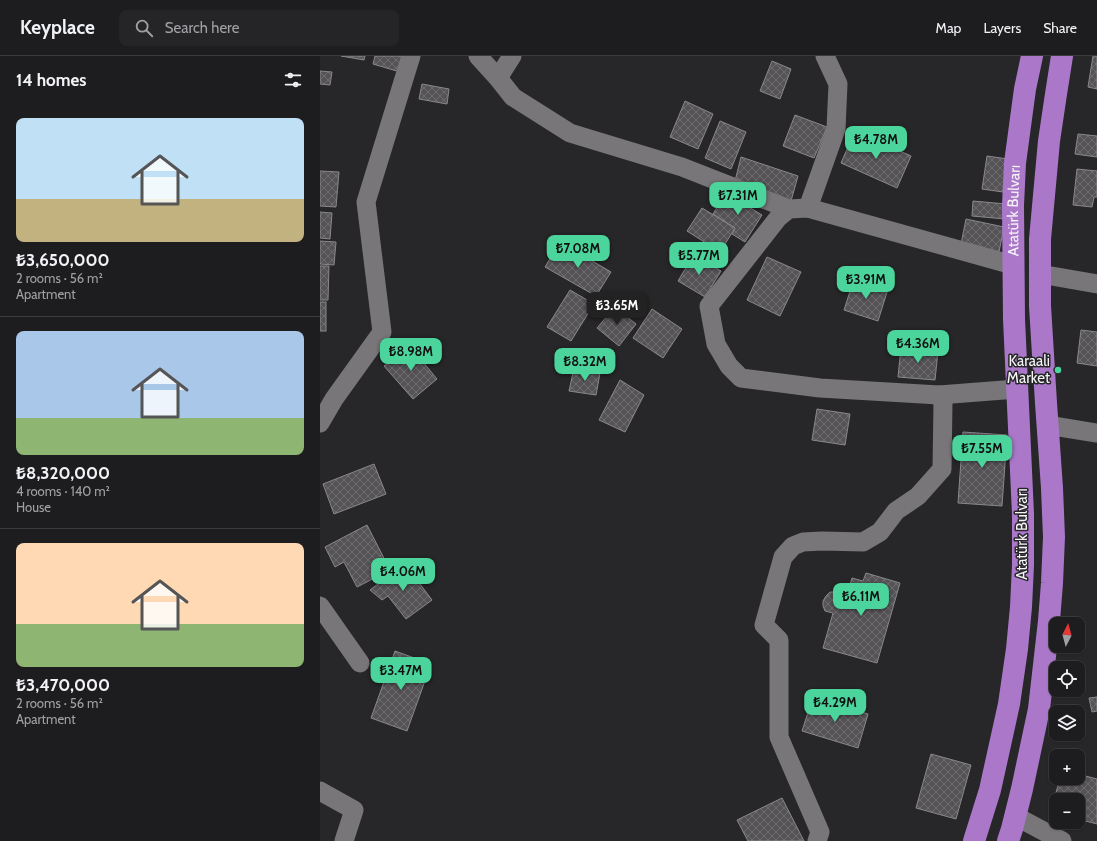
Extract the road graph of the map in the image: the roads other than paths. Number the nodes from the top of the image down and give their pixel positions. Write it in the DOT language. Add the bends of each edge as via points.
graph roads {
  1 [pos="411,56"];
  2 [pos="478,56"];
  3 [pos="512,56"];
  4 [pos="825,56"];
  5 [pos="1032,56"];
  6 [pos="1062,56"];
  7 [pos="498,78"];
  8 [pos="799,209"];
  9 [pos="1013,265"];
  10 [pos="1040,274"];
  11 [pos="1097,284"];
  12 [pos="1017,389"];
  13 [pos="940,395"];
  14 [pos="320,423"];
  15 [pos="1047,425"];
  16 [pos="1097,433"];
  17 [pos="320,606"];
  18 [pos="360,663"];
  19 [pos="320,792"];
  20 [pos="1015,816"];
  21 [pos="344,841"];
  22 [pos="817,841"];
  23 [pos="974,841"];
  24 [pos="1008,841"];
  25 [pos="1062,841"];
  1 -- 14 [label="street" via="366,202 382,332"];
  2 -- 7 [label="street"];
  3 -- 7 [label="street"];
  4 -- 8 [label="street" via="838,84 836,129"];
  5 -- 9 [label="highway, Atatürk Bulvarı" via="1015,163"];
  6 -- 10 [label="highway, Atatürk Bulvarı" via="1044,192"];
  7 -- 8 [label="street" via="513,97 570,133 682,168"];
  8 -- 9 [label="street"];
  8 -- 13 [label="street" via="778,218 709,306 716,344 729,366 741,378 820,388"];
  9 -- 10 [label="highway"];
  9 -- 12 [label="highway, Atatürk Bulvarı"];
  10 -- 11 [label="street"];
  10 -- 15 [label="highway, Atatürk Bulvarı"];
  12 -- 13 [label="street"];
  12 -- 23 [label="highway, Atatürk Bulvarı" via="1023,514 1023,566 1017,642 1009,704 990,790"];
  13 -- 22 [label="street" via="943,403 942,469 918,496 896,510 880,532 863,542 804,542 793,546 783,557 764,625 778,640 779,737 820,832"];
  15 -- 16 [label="street"];
  15 -- 20 [label="highway, Atatürk Bulvarı" via="1054,537 1049,621 1039,710"];
  17 -- 18 [label="street"];
  19 -- 21 [label="street" via="354,810"];
  20 -- 24 [label="highway, Atatürk Bulvarı"];
  20 -- 25 [label="street"];
}
